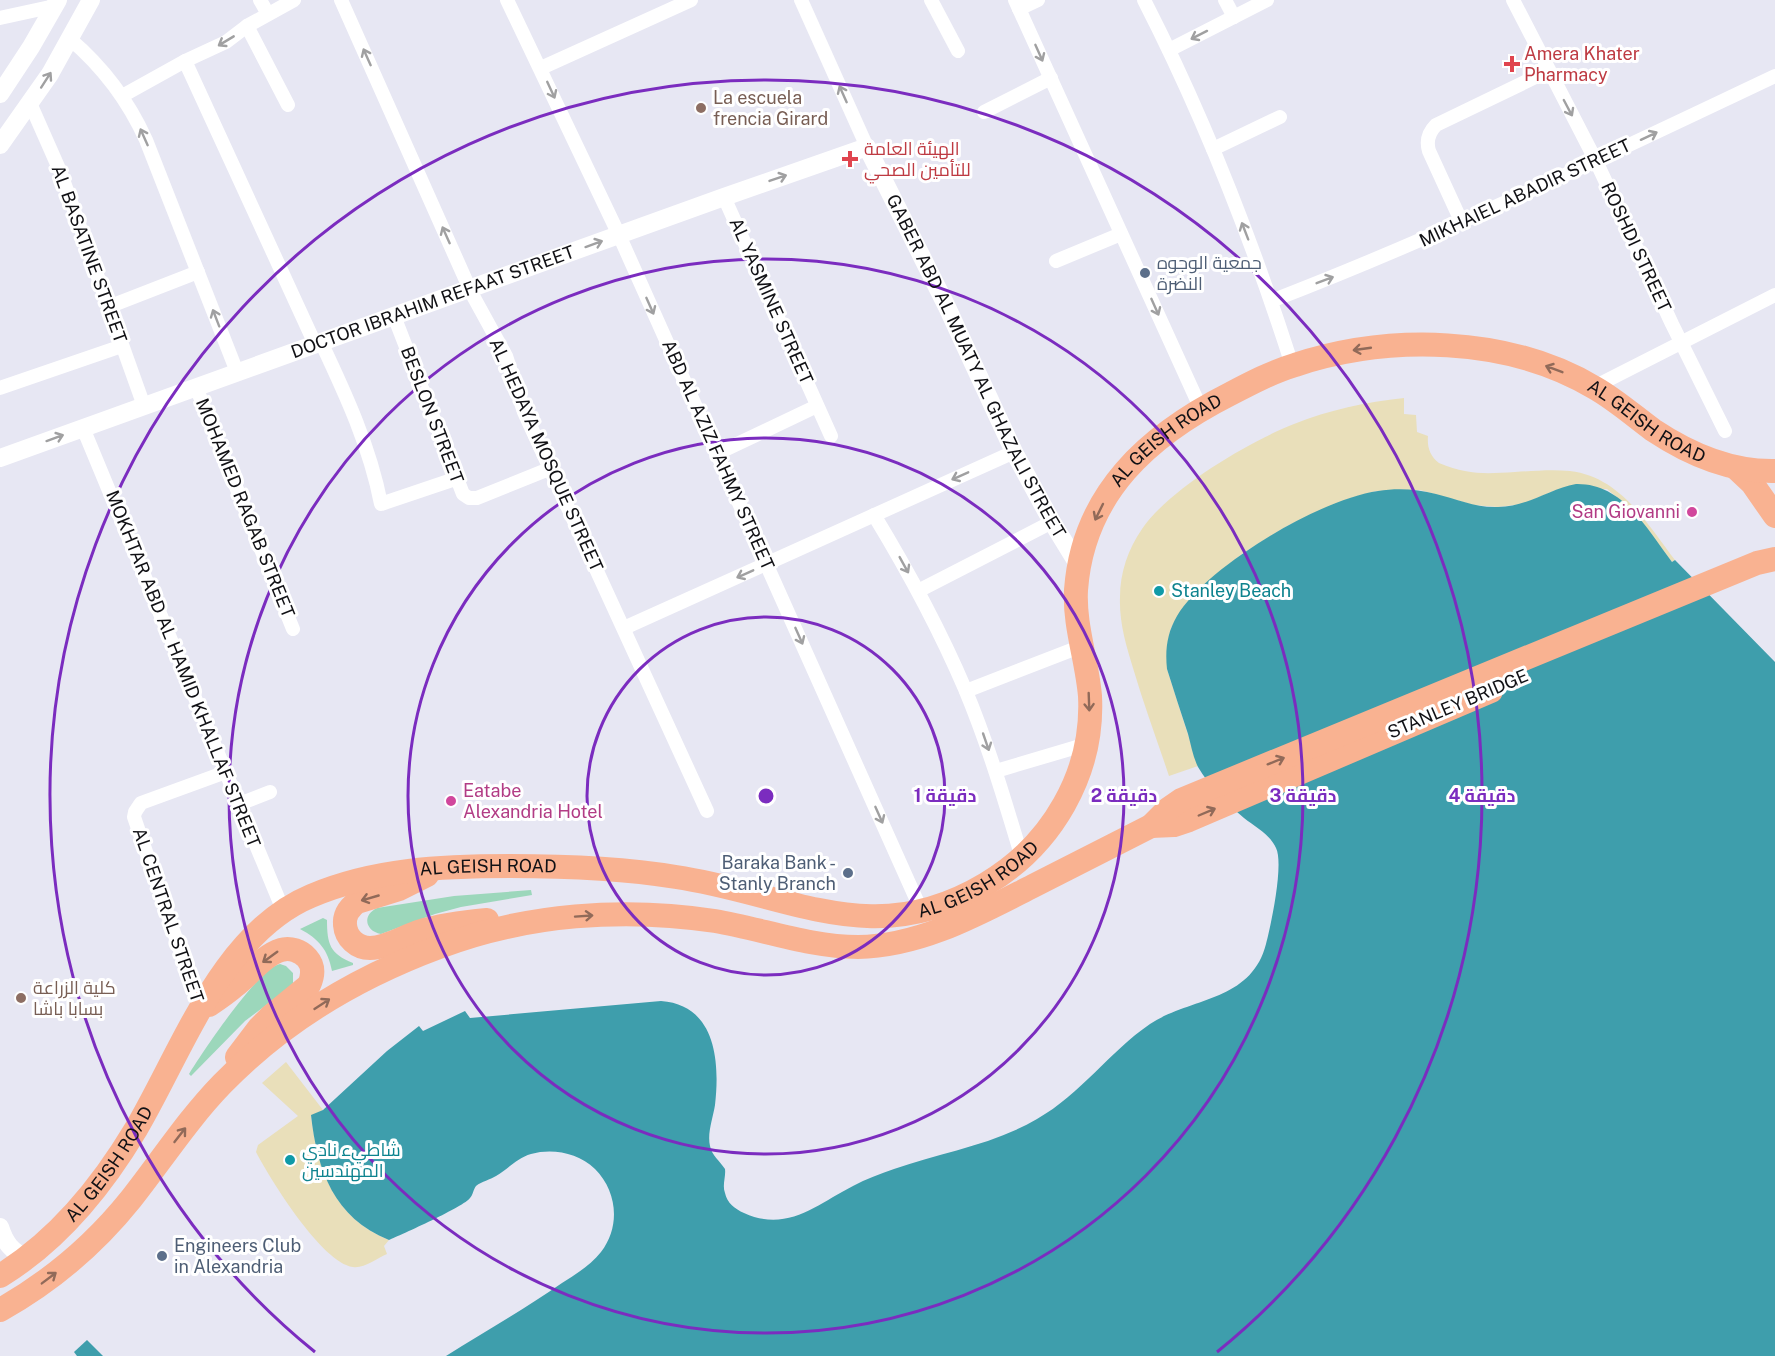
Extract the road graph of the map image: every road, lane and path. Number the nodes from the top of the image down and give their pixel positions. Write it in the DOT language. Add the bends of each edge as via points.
graph roads {
  1 [pos="91,0"];
  2 [pos="260,0"];
  3 [pos="294,0"];
  4 [pos="341,0"];
  5 [pos="507,0"];
  6 [pos="691,0"];
  7 [pos="801,0"];
  8 [pos="932,0"];
  9 [pos="1038,0"];
  10 [pos="1144,0"];
  11 [pos="1225,0"];
  12 [pos="1267,0"];
  13 [pos="1513,0"];
  14 [pos="56,3"];
  15 [pos="1017,4"];
  16 [pos="268,14"];
  17 [pos="1234,17"];
  18 [pos="0,18"];
  19 [pos="247,26"];
  20 [pos="70,39"];
  21 [pos="1169,50"];
  22 [pos="958,51"];
  23 [pos="185,61"];
  24 [pos="541,68"];
  25 [pos="1548,71"];
  26 [pos="1775,76"];
  27 [pos="1051,78"];
  28 [pos="0,94"];
  29 [pos="122,96"];
  30 [pos="30,103"];
  31 [pos="288,105"];
  32 [pos="984,112"];
  33 [pos="1280,117"];
  34 [pos="0,145"];
  35 [pos="867,147"];
  36 [pos="1212,149"];
  37 [pos="1596,161"];
  38 [pos="724,197"];
  39 [pos="1462,223"];
  40 [pos="1121,234"];
  41 [pos="619,235"];
  42 [pos="1056,261"];
  43 [pos="198,272"];
  44 [pos="469,289"];
  45 [pos="1775,295"];
  46 [pos="1271,301"];
  47 [pos="108,307"];
  48 [pos="394,316"];
  49 [pos="1681,342"];
  50 [pos="318,343"];
  51 [pos="122,346"];
  52 [pos="1292,366"];
  53 [pos="237,372"];
  54 [pos="196,387"];
  55 [pos="1594,387"];
  56 [pos="0,388"];
  57 [pos="144,406"];
  58 [pos="817,406"];
  59 [pos="1201,409"];
  60 [pos="83,428"];
  61 [pos="1725,430"];
  62 [pos="831,436"];
  63 [pos="1014,452"];
  64 [pos="1,454"];
  65 [pos="716,454"];
  66 [pos="1736,468"];
  67 [pos="549,469"];
  68 [pos="1775,471"];
  69 [pos="456,479"];
  70 [pos="874,515"];
  71 [pos="1775,516"];
  72 [pos="1052,522"];
  73 [pos="767,564"];
  74 [pos="1079,566"];
  75 [pos="1768,566"];
  76 [pos="918,591"];
  77 [pos="624,628"];
  78 [pos="293,629"];
  79 [pos="1082,646"];
  80 [pos="966,691"];
  81 [pos="1087,744"];
  82 [pos="996,771"];
  83 [pos="226,772"];
  84 [pos="270,792"];
  85 [pos="239,804"];
  86 [pos="707,811"];
  87 [pos="1149,827"];
  88 [pos="1022,858"];
  89 [pos="442,866"];
  90 [pos="283,910"];
  91 [pos="922,912"];
  92 [pos="538,921"];
  93 [pos="201,1011"];
  94 [pos="221,1085"];
  95 [pos="0,1227"];
  96 [pos="27,1258"];
  97 [pos="0,1276"];
  98 [pos="0,1311"];
  1 -- 20 [label="street"];
  2 -- 16 [label="street"];
  3 -- 16 [label="street"];
  44 -- 4 [label="street, AL HEDAYA MOSQUE STREET, one-way"];
  5 -- 24 [label="street, ABD AL AZIZ FAHMY STREET"];
  6 -- 24 [label="street"];
  35 -- 7 [label="street, GABER ABD AL MUATY AL GHAZALI STREET, one-way"];
  8 -- 22 [label="street"];
  9 -- 15 [label="street"];
  10 -- 21 [label="street"];
  11 -- 17 [label="street"];
  12 -- 17 [label="street"];
  13 -- 25 [label="street, ROSHDI STREET"];
  14 -- 18 [label="street"];
  14 -- 28 [label="street"];
  15 -- 27 [label="street, one-way"];
  16 -- 19 [label="street"];
  17 -- 21 [label="street, one-way"];
  19 -- 23 [label="street, one-way" via="226,42"];
  19 -- 31 [label="street"];
  20 -- 29 [label="street" via="98,65"];
  30 -- 20 [label="street, one-way"];
  21 -- 36 [label="street"];
  23 -- 29 [label="street"];
  23 -- 50 [label="street"];
  24 -- 41 [label="street, ABD AL AZIZ FAHMY STREET, one-way"];
  25 -- 37 [label="street, ROSHDI STREET, one-way"];
  25 -- 39 [label="street" via="1436,125 1429,134 1429,151"];
  37 -- 26 [label="street, MIKHAIEL ABADIR STREET, one-way"];
  27 -- 32 [label="street"];
  27 -- 40 [label="street"];
  43 -- 29 [label="street, one-way" via="146,140"];
  30 -- 34 [label="street"];
  30 -- 47 [label="street, AL BASATINE STREET" via="60,171"];
  33 -- 36 [label="street"];
  38 -- 35 [label="street, DOCTOR IBRAHIM REFAAT STREET, one-way"];
  35 -- 63 [label="street, GABER ABD AL MUATY AL GHAZALI STREET"];
  46 -- 36 [label="street, one-way"];
  37 -- 39 [label="street, MIKHAIEL ABADIR STREET"];
  37 -- 49 [label="street, ROSHDI STREET"];
  38 -- 41 [label="street, DOCTOR IBRAHIM REFAAT STREET"];
  38 -- 58 [label="street, AL YASMINE STREET"];
  46 -- 39 [label="street, MIKHAIEL ABADIR STREET, one-way"];
  40 -- 42 [label="street"];
  40 -- 59 [label="street, one-way"];
  44 -- 41 [label="street, DOCTOR IBRAHIM REFAAT STREET, one-way"];
  41 -- 65 [label="street, ABD AL AZIZ FAHMY STREET, one-way"];
  43 -- 47 [label="street"];
  53 -- 43 [label="street, one-way"];
  44 -- 48 [label="street, DOCTOR IBRAHIM REFAAT STREET"];
  44 -- 67 [label="street, AL HEDAYA MOSQUE STREET" via="506,356 524,412"];
  45 -- 49 [label="street"];
  46 -- 52 [label="street"];
  47 -- 51 [label="street, AL BASATINE STREET"];
  48 -- 50 [label="street, DOCTOR IBRAHIM REFAAT STREET"];
  48 -- 69 [label="street, BESLON STREET"];
  49 -- 55 [label="street"];
  49 -- 61 [label="street, ROSHDI STREET"];
  50 -- 53 [label="street, DOCTOR IBRAHIM REFAAT STREET"];
  50 -- 69 [label="street" via="353,410 381,504"];
  51 -- 56 [label="street"];
  51 -- 57 [label="street, AL BASATINE STREET"];
  55 -- 52 [label="highway, AL GEISH ROAD, one-way" via="1522,358 1444,346 1383,346"];
  52 -- 59 [label="highway, AL GEISH ROAD"];
  53 -- 54 [label="street, DOCTOR IBRAHIM REFAAT STREET"];
  54 -- 57 [label="street, DOCTOR IBRAHIM REFAAT STREET"];
  54 -- 78 [label="street, MOHAMED RAGAB STREET"];
  55 -- 66 [label="highway, AL GEISH ROAD" via="1689,451"];
  57 -- 60 [label="street, DOCTOR IBRAHIM REFAAT STREET"];
  58 -- 62 [label="street, AL YASMINE STREET"];
  58 -- 65 [label="street, AL YASMINE STREET"];
  59 -- 74 [label="highway, AL GEISH ROAD, one-way" via="1152,443 1113,486 1087,538"];
  64 -- 60 [label="street, DOCTOR IBRAHIM REFAAT STREET, one-way"];
  60 -- 83 [label="street, MOKHTAR ABD AL HAMID KHALLAF STREET"];
  63 -- 70 [label="street, one-way"];
  63 -- 72 [label="street, GABER ABD AL MUATY AL GHAZALI STREET"];
  65 -- 73 [label="street, ABD AL AZIZ FAHMY STREET"];
  66 -- 68 [label="highway, AL GEISH ROAD"];
  66 -- 71 [label="highway"];
  67 -- 69 [label="street, BESLON STREET" via="473,498 463,494"];
  67 -- 77 [label="street, AL HEDAYA MOSQUE STREET"];
  70 -- 73 [label="street"];
  70 -- 76 [label="street, one-way"];
  72 -- 74 [label="street, GABER ABD AL MUATY AL GHAZALI STREET"];
  72 -- 76 [label="street"];
  73 -- 77 [label="street, one-way"];
  73 -- 91 [label="street, ABD AL AZIZ FAHMY STREET, one-way"];
  74 -- 79 [label="highway, AL GEISH ROAD" via="1076,607"];
  87 -- 75 [label="highway, STANLEY BRIDGE, one-way" via="1181,800"];
  76 -- 80 [label="street"];
  77 -- 86 [label="street, AL HEDAYA MOSQUE STREET"];
  79 -- 80 [label="street"];
  79 -- 81 [label="highway, AL GEISH ROAD, one-way" via="1090,700"];
  80 -- 82 [label="street, one-way"];
  81 -- 82 [label="street"];
  81 -- 88 [label="highway, AL GEISH ROAD" via="1077,778 1057,818"];
  82 -- 88 [label="street"];
  83 -- 85 [label="street, MOKHTAR ABD AL HAMID KHALLAF STREET"];
  83 -- 93 [label="street, AL CENTRAL STREET" via="141,803 134,817"];
  84 -- 85 [label="street"];
  85 -- 90 [label="street, MOKHTAR ABD AL HAMID KHALLAF STREET"];
  92 -- 87 [label="highway, AL GEISH ROAD, one-way" via="674,916 823,944 892,944 968,918"];
  88 -- 91 [label="highway, AL GEISH ROAD" via="990,882"];
  89 -- 90 [label="highway, AL GEISH ROAD" via="342,885"];
  89 -- 91 [label="highway, AL GEISH ROAD" via="560,866 635,872 718,885 828,913 886,918"];
  89 -- 92 [label="highway, one-way" via="414,882 352,906 344,923 351,941 369,948 449,924"];
  90 -- 93 [label="highway, AL GEISH ROAD" via="251,939"];
  94 -- 92 [label="highway, AL GEISH ROAD, one-way" via="306,1014 372,975 443,945"];
  94 -- 93 [label="highway, one-way" via="259,1028 309,985 311,964 302,953 281,950"];
  93 -- 96 [label="highway, AL GEISH ROAD" via="120,1156 77,1210"];
  98 -- 94 [label="highway, AL GEISH ROAD, one-way" via="59,1270 108,1225"];
  95 -- 96 [label="street" via="7,1245"];
  96 -- 97 [label="highway, AL GEISH ROAD"];
}
